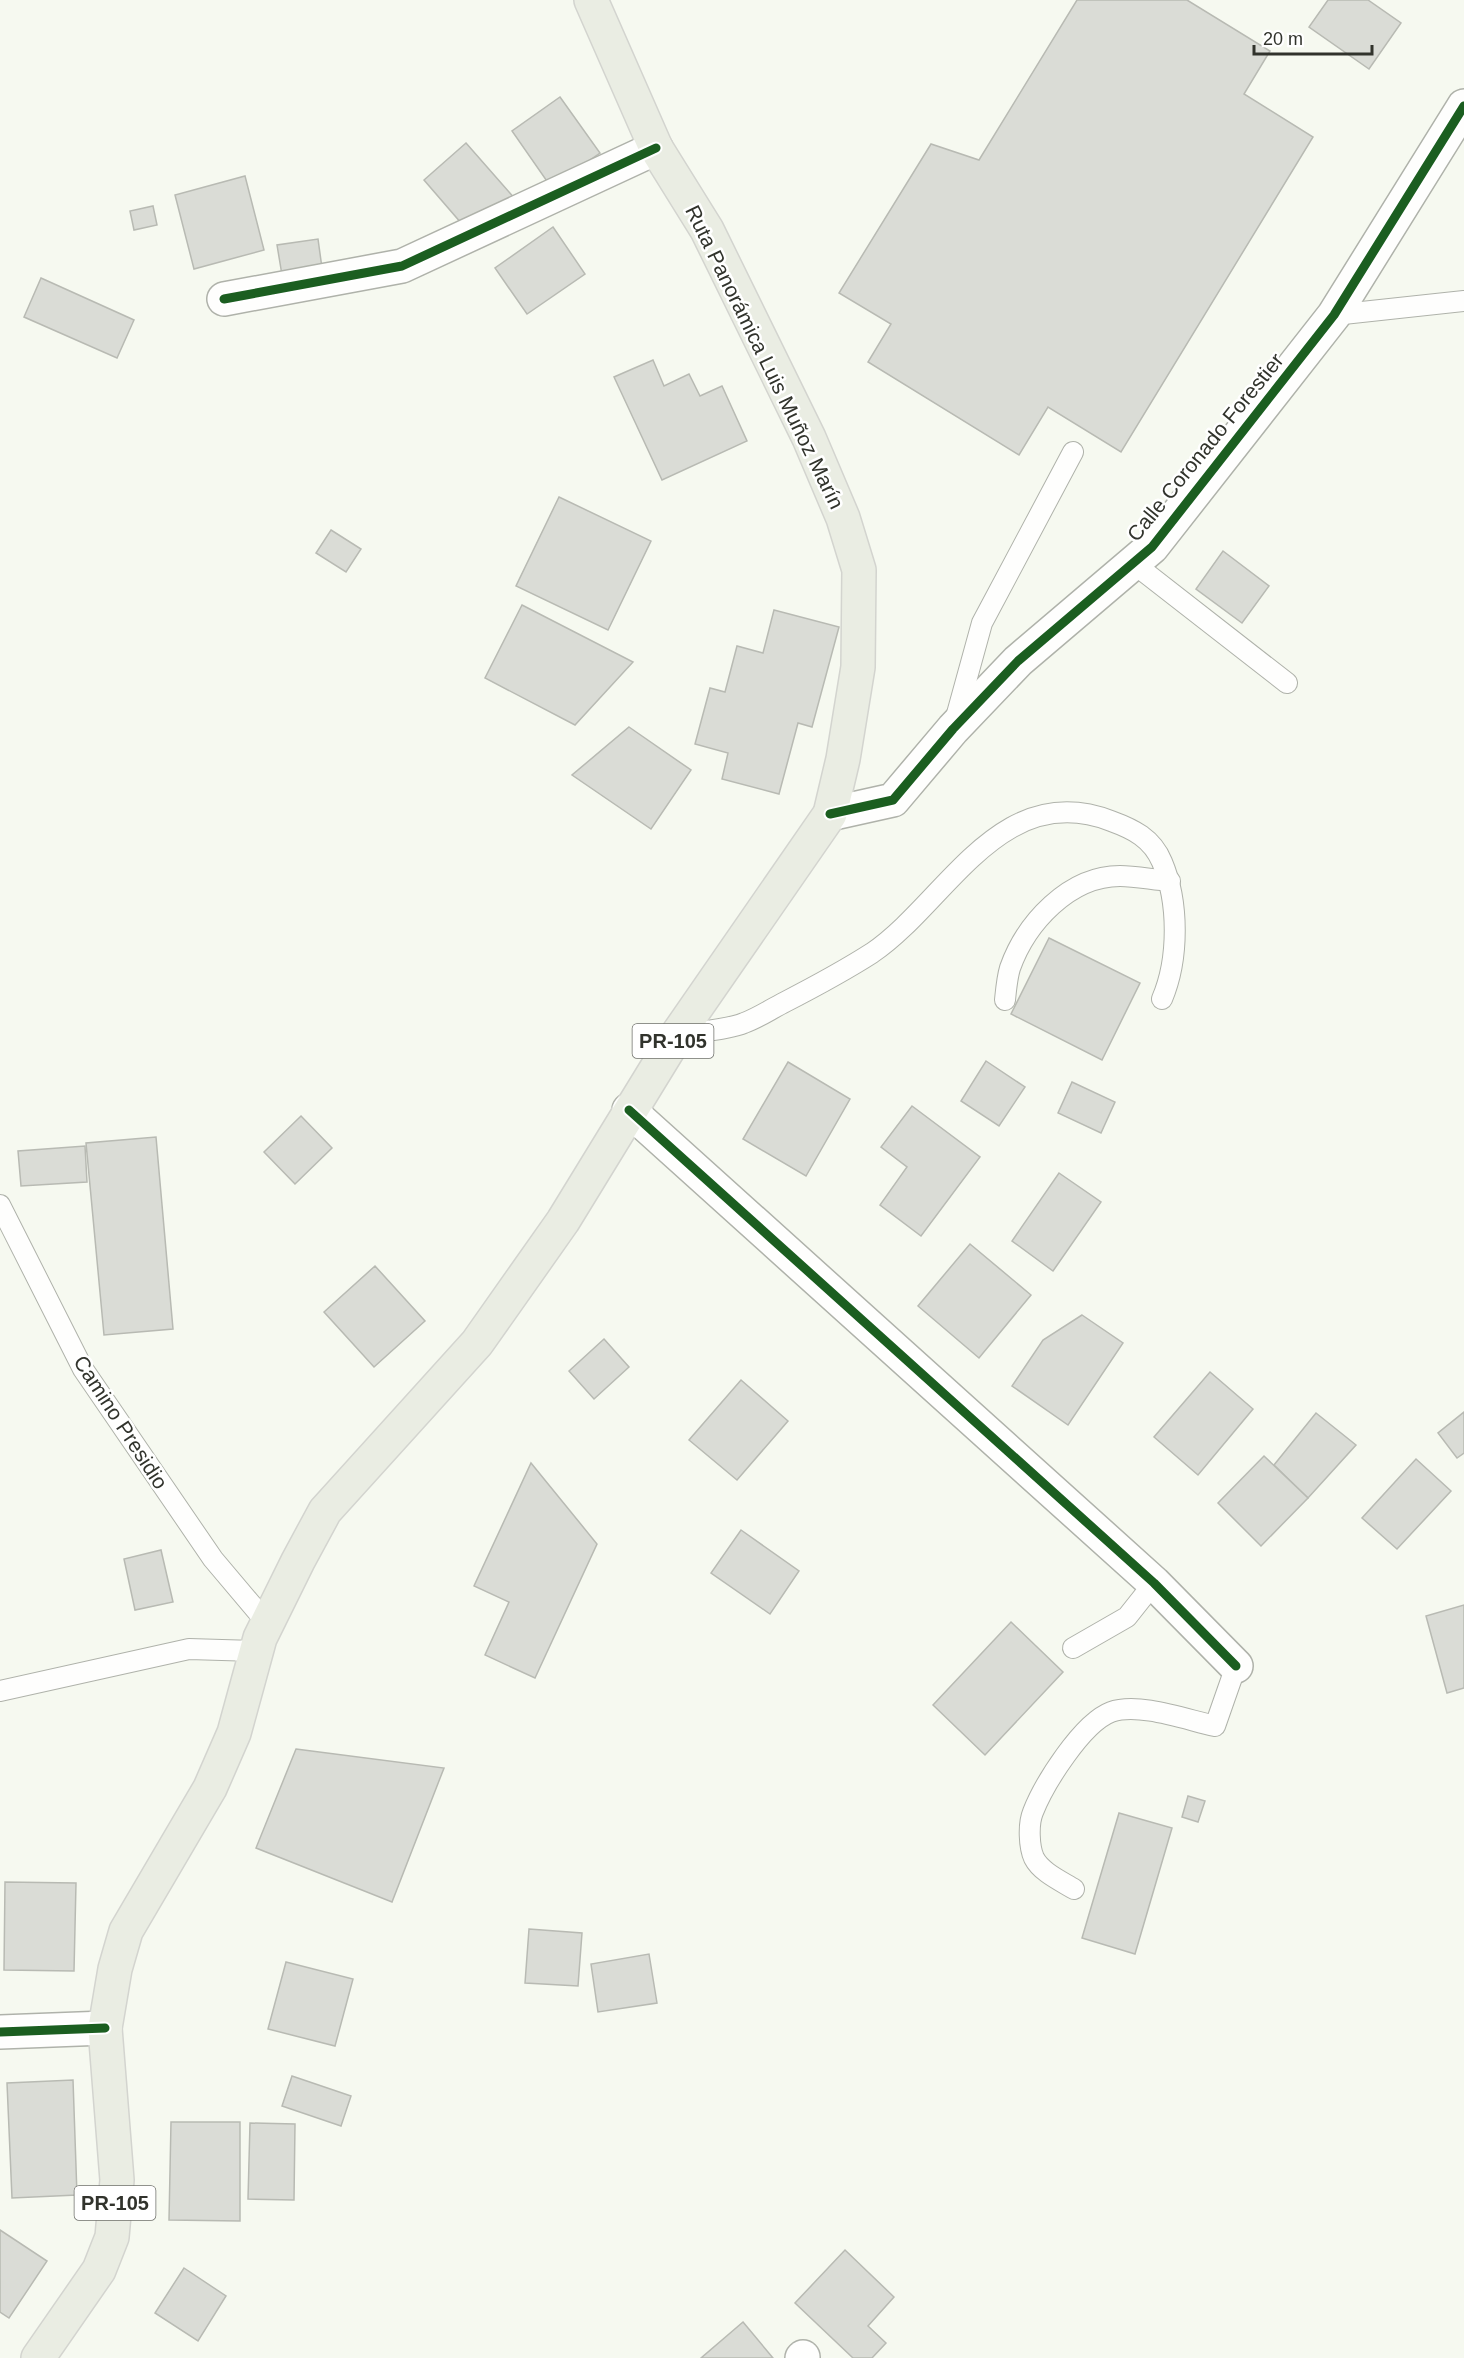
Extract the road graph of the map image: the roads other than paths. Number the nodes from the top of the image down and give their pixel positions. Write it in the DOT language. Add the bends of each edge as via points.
graph roads {
  1 [pos="591,0"];
  2 [pos="1464,106"];
  3 [pos="656,148"];
  4 [pos="224,299"];
  5 [pos="1464,301"];
  6 [pos="1334,315"];
  7 [pos="1073,452"];
  8 [pos="1133,563"];
  9 [pos="1287,683"];
  10 [pos="952,729"];
  11 [pos="830,814"];
  12 [pos="1170,881"];
  13 [pos="1162,999"];
  14 [pos="1005,1000"];
  15 [pos="677,1035"];
  16 [pos="629,1110"];
  17 [pos="0,1205"];
  18 [pos="1154,1583"];
  19 [pos="261,1637"];
  20 [pos="1073,1648"];
  21 [pos="1236,1666"];
  22 [pos="0,1691"];
  23 [pos="1074,1889"];
  24 [pos="105,2028"];
  25 [pos="0,2032"];
  26 [pos="38,2358"];
  1 -- 3 [label="main road, Ruta Panorámica Luis Muñoz Marín / PR-105"];
  2 -- 6 [label="street, Calle Coronado Forestier"];
  3 -- 4 [label="street" via="402,266"];
  3 -- 11 [label="main road, Ruta Panorámica Luis Muñoz Marín / PR-105" via="707,230 809,438 843,518 859,570 858,667"];
  5 -- 6 [label="lane"];
  6 -- 8 [label="street, Calle Coronado Forestier" via="1152,547"];
  7 -- 10 [label="lane" via="982,623"];
  8 -- 9 [label="lane"];
  8 -- 10 [label="street, Calle Coronado Forestier" via="1018,661"];
  10 -- 11 [label="street, Calle Coronado Forestier" via="893,800"];
  11 -- 15 [label="main road, Ruta Panorámica Luis Muñoz Marín / PR-105"];
  12 -- 13 [label="lane" via="1173,938 1170,980"];
  12 -- 14 [label="lane" via="1118,876 1085,883 1053,903 1030,931 1010,968"];
  12 -- 15 [label="lane" via="1158,852 1140,833 1092,814 1041,816 1007,829 980,849 897,934 872,953 743,1024"];
  15 -- 16 [label="main road, Ruta Panorámica Luis Muñoz Marín / PR-105"];
  16 -- 18 [label="street"];
  16 -- 19 [label="main road, Ruta Panorámica Luis Muñoz Marín / PR-105" via="562,1221 477,1343 325,1511"];
  17 -- 19 [label="lane, Camino Presidio" via="83,1369"];
  18 -- 20 [label="lane" via="1127,1617"];
  18 -- 21 [label="street"];
  19 -- 22 [label="lane"];
  19 -- 24 [label="main road, Ruta Panorámica Luis Muñoz Marín / PR-105" via="234,1733 210,1788 126,1931"];
  21 -- 23 [label="lane" via="1215,1726 1144,1709 1112,1712 1076,1743 1031,1814 1030,1839 1034,1858 1052,1876"];
  24 -- 25 [label="street"];
  24 -- 26 [label="main road, PR-105" via="117,2180 112,2237 99,2270"];
}
